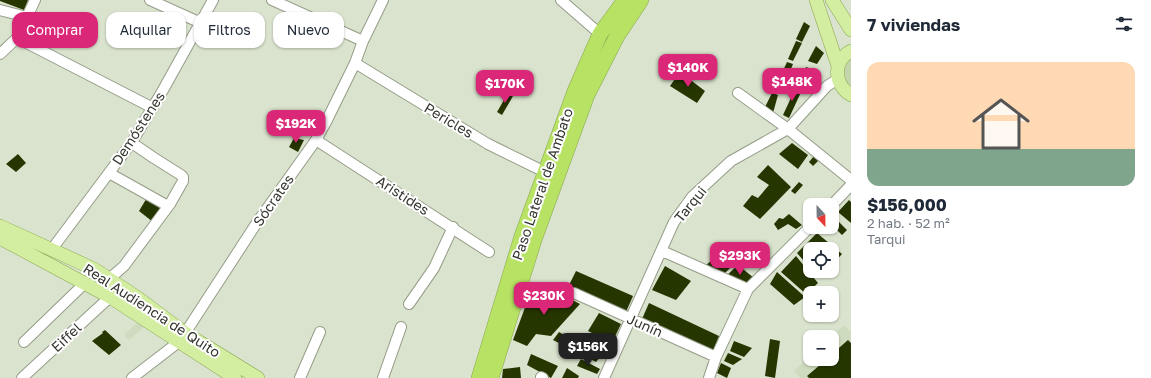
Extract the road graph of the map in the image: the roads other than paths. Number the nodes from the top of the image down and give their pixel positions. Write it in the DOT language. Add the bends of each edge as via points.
graph roads {
  1 [pos="35,0"];
  2 [pos="150,0"];
  3 [pos="213,0"];
  4 [pos="272,0"];
  5 [pos="383,0"];
  6 [pos="561,0"];
  7 [pos="625,0"];
  8 [pos="642,0"];
  9 [pos="651,0"];
  10 [pos="816,0"];
  11 [pos="832,0"];
  12 [pos="0,10"];
  13 [pos="29,12"];
  14 [pos="207,12"];
  15 [pos="12,13"];
  16 [pos="194,20"];
  17 [pos="851,30"];
  18 [pos="600,34"];
  19 [pos="194,35"];
  20 [pos="617,36"];
  21 [pos="363,41"];
  22 [pos="12,44"];
  23 [pos="36,48"];
  24 [pos="851,51"];
  25 [pos="0,54"];
  26 [pos="355,63"];
  27 [pos="838,73"];
  28 [pos="738,93"];
  29 [pos="851,95"];
  30 [pos="153,108"];
  31 [pos="788,129"];
  32 [pos="316,140"];
  33 [pos="132,143"];
  34 [pos="545,172"];
  35 [pos="109,173"];
  36 [pos="851,180"];
  37 [pos="851,185"];
  38 [pos="839,198"];
  39 [pos="168,206"];
  40 [pos="0,226"];
  41 [pos="453,227"];
  42 [pos="803,234"];
  43 [pos="0,238"];
  44 [pos="52,249"];
  45 [pos="662,251"];
  46 [pos="489,252"];
  47 [pos="109,279"];
  48 [pos="85,283"];
  49 [pos="748,289"];
  50 [pos="574,293"];
  51 [pos="110,297"];
  52 [pos="409,304"];
  53 [pos="631,318"];
  54 [pos="401,327"];
  55 [pos="320,332"];
  56 [pos="182,337"];
  57 [pos="24,342"];
  58 [pos="716,357"];
  59 [pos="22,378"];
  60 [pos="132,378"];
  61 [pos="235,378"];
  62 [pos="258,378"];
  63 [pos="300,378"];
  64 [pos="383,378"];
  65 [pos="479,378"];
  66 [pos="491,378"];
  67 [pos="604,378"];
  68 [pos="709,378"];
  1 -- 13 [label="street"];
  2 -- 16 [label="street"];
  3 -- 14 [label="street, Demóstenes"];
  4 -- 21 [label="street"];
  5 -- 21 [label="street, Sócrates"];
  6 -- 18 [label="street"];
  7 -- 18 [label="highway, Paso Lateral de Ambato"];
  8 -- 20 [label="highway"];
  9 -- 20 [label="highway"];
  10 -- 27 [label="main road"];
  11 -- 17 [label="main road"];
  12 -- 15 [label="street"];
  18 -- 34 [label="highway, Paso Lateral de Ambato" via="575,91"];
  19 -- 30 [label="street, Demóstenes"];
  20 -- 66 [label="highway, Paso Lateral de Ambato" via="584,102 534,240"];
  21 -- 26 [label="street, Sócrates"];
  22 -- 25 [label="street"];
  23 -- 30 [label="street"];
  24 -- 27 [label="main road" via="841,59"];
  26 -- 32 [label="street, Sócrates"];
  26 -- 34 [label="street, Pericles" via="488,144"];
  27 -- 29 [label="main road" via="841,86"];
  27 -- 31 [label="street, Tarqui"];
  28 -- 31 [label="street"];
  30 -- 33 [label="street, Demóstenes"];
  31 -- 36 [label="street"];
  31 -- 45 [label="street, Tarqui" via="731,161 692,197 674,222"];
  32 -- 41 [label="street, Aristides"];
  32 -- 56 [label="street, Sócrates" via="256,224"];
  33 -- 35 [label="street, Demóstenes"];
  33 -- 39 [label="street" via="183,177"];
  34 -- 65 [label="highway, Paso Lateral de Ambato" via="522,236"];
  35 -- 39 [label="street"];
  35 -- 44 [label="street, Demóstenes"];
  37 -- 38 [label="street"];
  39 -- 47 [label="street" via="124,266"];
  40 -- 44 [label="main road, Real Audiencia de Quito"];
  41 -- 46 [label="street, Aristides"];
  41 -- 52 [label="street" via="434,268"];
  42 -- 49 [label="street"];
  43 -- 48 [label="main road, Real Audiencia de Quito"];
  44 -- 47 [label="main road, Real Audiencia de Quito"];
  45 -- 49 [label="street"];
  45 -- 53 [label="street, Tarqui"];
  47 -- 56 [label="main road, Real Audiencia de Quito"];
  48 -- 51 [label="main road, Real Audiencia de Quito"];
  48 -- 57 [label="street"];
  49 -- 58 [label="street"];
  50 -- 53 [label="street, Junín"];
  51 -- 56 [label="main road, Real Audiencia de Quito"];
  51 -- 59 [label="street, Eiffel"];
  53 -- 58 [label="street, Junín"];
  53 -- 67 [label="street, Tarqui"];
  54 -- 64 [label="street"];
  55 -- 63 [label="street"];
  56 -- 60 [label="street, Sócrates"];
  56 -- 61 [label="main road, Real Audiencia de Quito"];
  56 -- 62 [label="main road, Real Audiencia de Quito"];
  58 -- 68 [label="street"];
}
